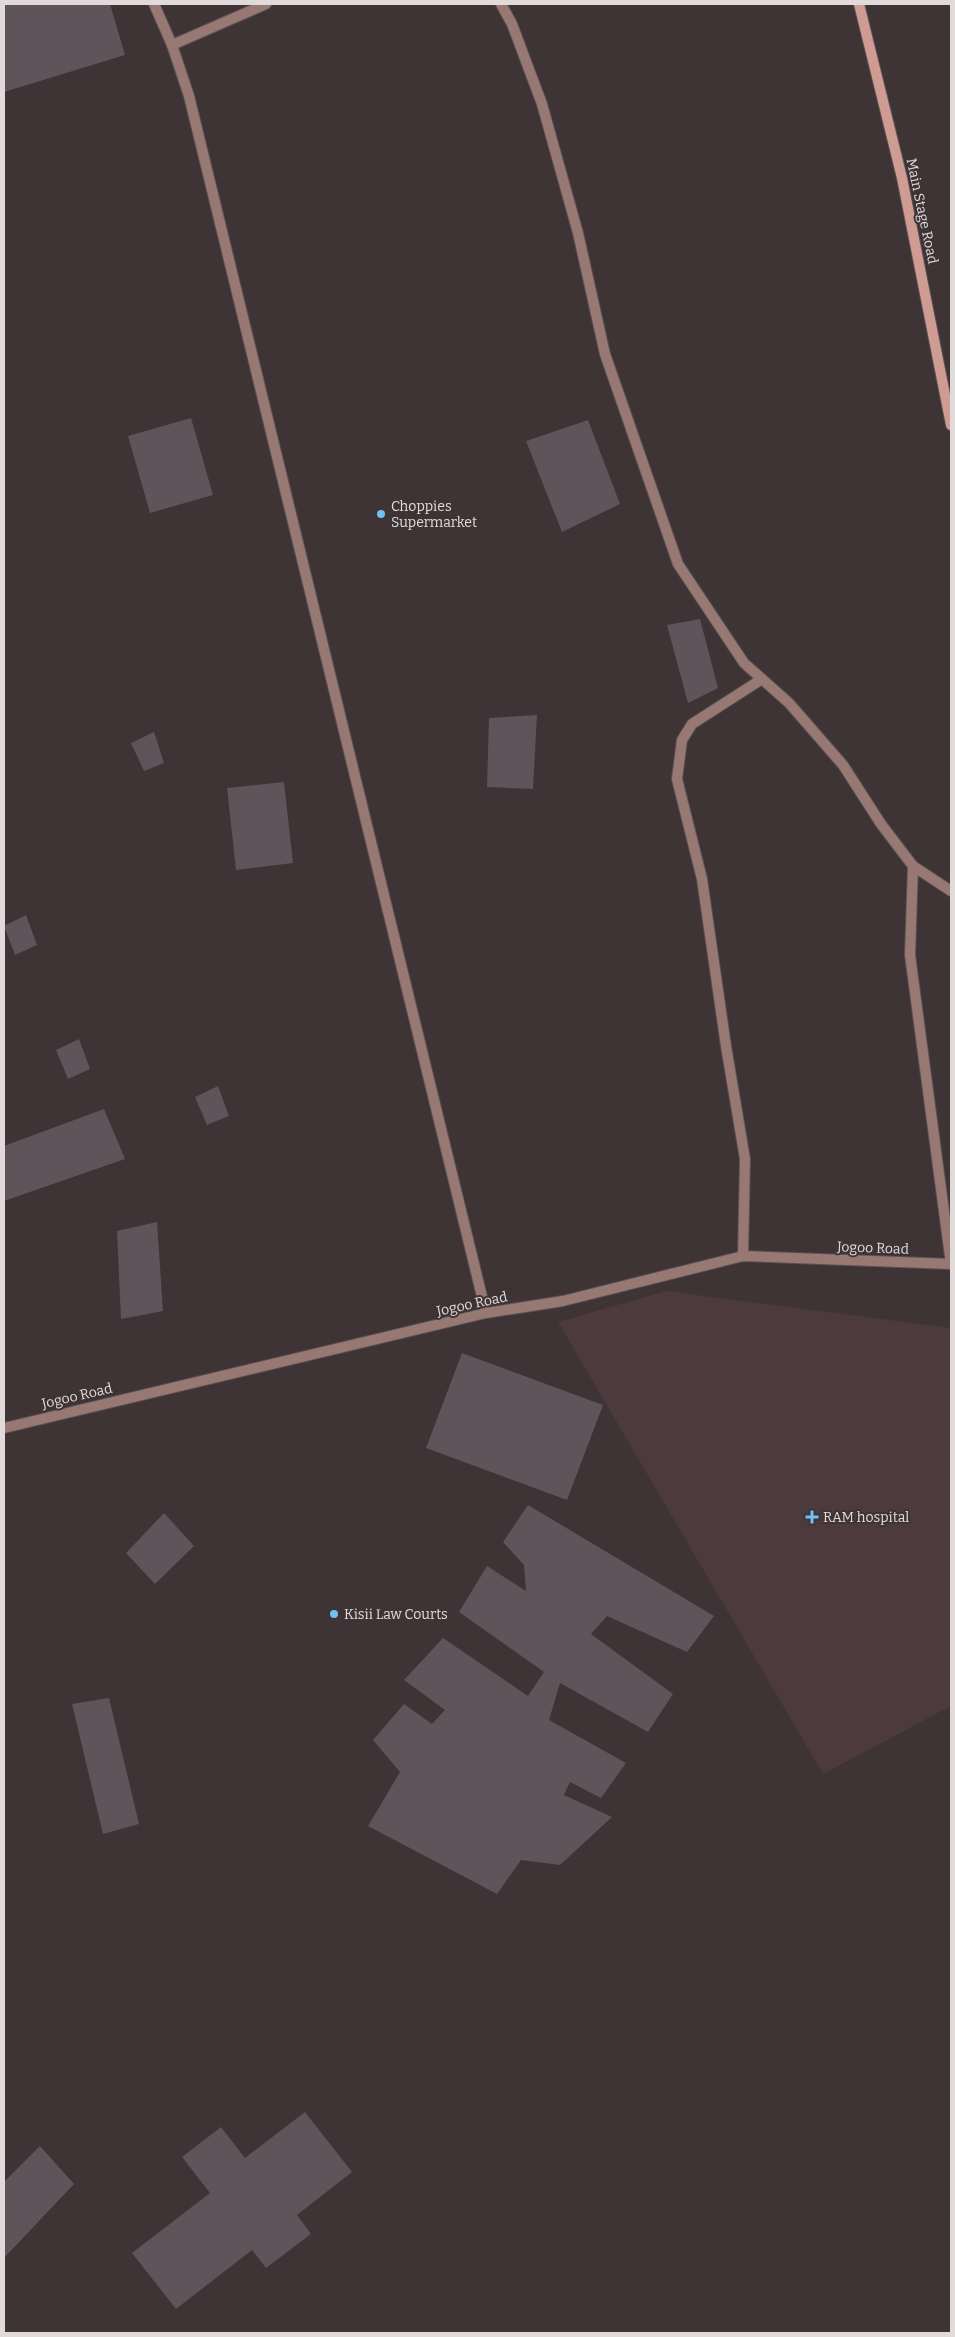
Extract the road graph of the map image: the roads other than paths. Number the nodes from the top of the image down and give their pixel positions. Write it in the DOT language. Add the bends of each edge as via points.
graph roads {
  1 [pos="154,4"];
  2 [pos="266,4"];
  3 [pos="501,4"];
  4 [pos="859,4"];
  5 [pos="172,45"];
  6 [pos="951,425"];
  7 [pos="762,678"];
  8 [pos="913,866"];
  9 [pos="951,891"];
  10 [pos="743,1256"];
  11 [pos="951,1264"];
  12 [pos="486,1314"];
  13 [pos="4,1428"];
  1 -- 5 [label="street"];
  2 -- 5 [label="street"];
  3 -- 7 [label="street" via="512,24 542,104 578,233 606,354 678,564 744,662"];
  4 -- 6 [label="street, Main Stage Road" via="902,178"];
  5 -- 12 [label="street" via="188,96"];
  7 -- 8 [label="street" via="789,702 843,765"];
  7 -- 10 [label="street" via="692,724 682,740 677,779 702,879 745,1159"];
  8 -- 9 [label="street"];
  8 -- 11 [label="street" via="910,955"];
  10 -- 11 [label="street, Jogoo Road"];
  10 -- 12 [label="street, Jogoo Road" via="562,1301"];
  12 -- 13 [label="street, Jogoo Road"];
}
